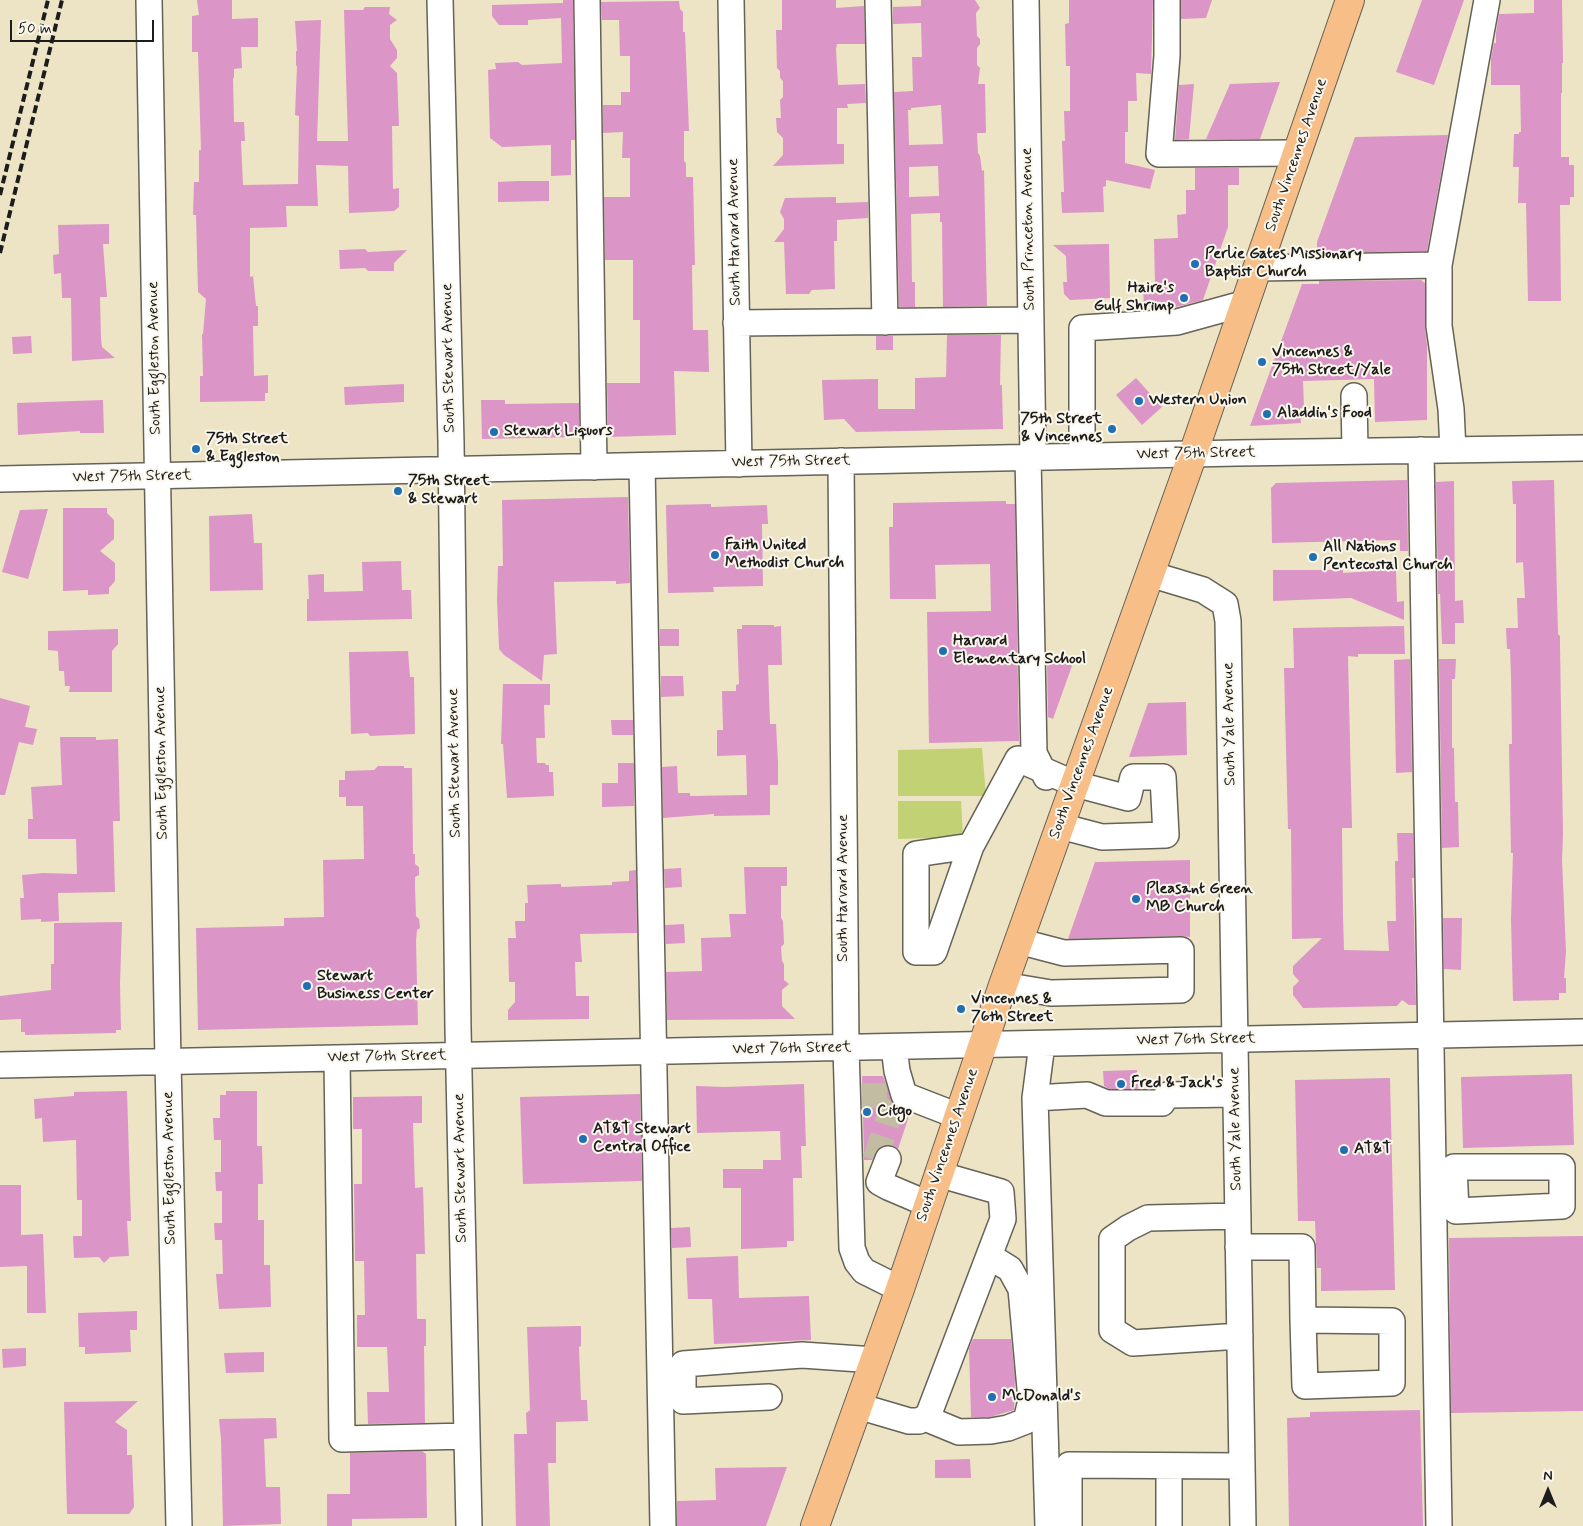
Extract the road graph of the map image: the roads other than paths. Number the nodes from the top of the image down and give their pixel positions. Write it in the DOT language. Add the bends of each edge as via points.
graph roads {
  1 [pos="149,0"];
  2 [pos="440,0"];
  3 [pos="588,0"];
  4 [pos="731,0"];
  5 [pos="878,0"];
  6 [pos="1026,0"];
  7 [pos="1167,0"];
  8 [pos="1350,0"];
  9 [pos="1487,0"];
  10 [pos="1297,152"];
  11 [pos="1439,265"];
  12 [pos="1257,268"];
  13 [pos="1246,303"];
  14 [pos="1031,320"];
  15 [pos="885,322"];
  16 [pos="736,323"];
  17 [pos="1354,396"];
  18 [pos="1583,448"];
  19 [pos="1421,450"];
  20 [pos="1453,450"];
  21 [pos="1355,451"];
  22 [pos="1193,454"];
  23 [pos="1082,456"];
  24 [pos="1031,457"];
  25 [pos="841,462"];
  26 [pos="739,464"];
  27 [pos="594,466"];
  28 [pos="642,466"];
  29 [pos="451,470"];
  30 [pos="157,476"];
  31 [pos="0,479"];
  32 [pos="1150,574"];
  33 [pos="1042,770"];
  34 [pos="1075,784"];
  35 [pos="1128,798"];
  36 [pos="1062,819"];
  37 [pos="1129,836"];
  38 [pos="971,846"];
  39 [pos="1018,941"];
  40 [pos="1002,985"];
  41 [pos="1583,1032"];
  42 [pos="1430,1035"];
  43 [pos="1235,1040"];
  44 [pos="1042,1044"];
  45 [pos="982,1045"];
  46 [pos="894,1047"];
  47 [pos="846,1048"];
  48 [pos="654,1052"];
  49 [pos="459,1056"];
  50 [pos="337,1058"];
  51 [pos="168,1062"];
  52 [pos="0,1065"];
  53 [pos="1236,1094"];
  54 [pos="1035,1098"];
  55 [pos="958,1116"];
  56 [pos="881,1167"];
  57 [pos="938,1174"];
  58 [pos="928,1204"];
  59 [pos="1238,1216"];
  60 [pos="1238,1247"];
  61 [pos="986,1262"];
  62 [pos="900,1289"];
  63 [pos="1303,1320"];
  64 [pos="1240,1336"];
  65 [pos="874,1360"];
  66 [pos="769,1397"];
  67 [pos="858,1406"];
  68 [pos="928,1413"];
  69 [pos="467,1436"];
  70 [pos="1169,1466"];
  71 [pos="1242,1466"];
  72 [pos="179,1526"];
  73 [pos="468,1526"];
  74 [pos="663,1526"];
  75 [pos="815,1526"];
  76 [pos="1048,1526"];
  77 [pos="1069,1526"];
  78 [pos="1169,1526"];
  79 [pos="1243,1526"];
  80 [pos="1439,1526"];
  1 -- 30 [label="street, South Eggleston Avenue"];
  2 -- 29 [label="street, South Stewart Avenue"];
  3 -- 27 [label="street"];
  4 -- 16 [label="street, South Harvard Avenue"];
  5 -- 15 [label="street"];
  6 -- 14 [label="street, South Princeton Avenue"];
  7 -- 10 [label="street" via="1167,56 1159,154"];
  8 -- 10 [label="main road, South Vincennes Avenue"];
  9 -- 11 [label="street"];
  10 -- 12 [label="main road, South Vincennes Avenue"];
  11 -- 12 [label="street"];
  11 -- 20 [label="street" via="1439,326 1451,409"];
  12 -- 13 [label="main road, South Vincennes Avenue"];
  13 -- 22 [label="main road, South Vincennes Avenue"];
  13 -- 23 [label="street" via="1178,322 1082,328"];
  14 -- 15 [label="street"];
  14 -- 24 [label="street, South Princeton Avenue"];
  15 -- 16 [label="street"];
  16 -- 26 [label="street, South Harvard Avenue"];
  17 -- 21 [label="street"];
  18 -- 20 [label="street, West 75th Street"];
  19 -- 20 [label="street, West 75th Street"];
  19 -- 21 [label="street, West 75th Street"];
  19 -- 42 [label="street"];
  21 -- 22 [label="street, West 75th Street"];
  22 -- 23 [label="street, West 75th Street"];
  22 -- 32 [label="main road, South Vincennes Avenue"];
  23 -- 24 [label="street, West 75th Street"];
  24 -- 25 [label="street, West 75th Street"];
  24 -- 33 [label="street, South Princeton Avenue" via="1034,753"];
  25 -- 26 [label="street, West 75th Street"];
  25 -- 47 [label="street, South Harvard Avenue"];
  26 -- 28 [label="street, West 75th Street"];
  27 -- 28 [label="street, West 75th Street"];
  27 -- 29 [label="street, West 75th Street"];
  28 -- 48 [label="street"];
  29 -- 30 [label="street, West 75th Street"];
  29 -- 49 [label="street, South Stewart Avenue"];
  30 -- 31 [label="street, West 75th Street"];
  30 -- 51 [label="street, South Eggleston Avenue"];
  32 -- 34 [label="main road, South Vincennes Avenue"];
  32 -- 43 [label="street, South Yale Avenue" via="1203,590 1225,604"];
  33 -- 34 [label="street"];
  33 -- 36 [label="street, South Princeton Avenue"];
  33 -- 38 [label="street" via="1018,759"];
  34 -- 35 [label="street"];
  34 -- 36 [label="main road, South Vincennes Avenue"];
  35 -- 37 [label="street"];
  35 -- 37 [label="street" via="1133,777 1163,777 1166,835"];
  36 -- 37 [label="street" via="1102,837"];
  36 -- 39 [label="main road, South Vincennes Avenue"];
  39 -- 40 [label="main road, South Vincennes Avenue"];
  39 -- 40 [label="street" via="1064,953 1181,950 1181,990 1051,993"];
  40 -- 45 [label="main road, South Vincennes Avenue"];
  41 -- 42 [label="street, West 76th Street"];
  42 -- 43 [label="street, West 76th Street"];
  42 -- 80 [label="street" via="1444,1190"];
  43 -- 44 [label="street, West 76th Street"];
  43 -- 53 [label="street, South Yale Avenue"];
  44 -- 45 [label="street, West 76th Street"];
  44 -- 54 [label="street"];
  45 -- 46 [label="street, West 76th Street"];
  45 -- 55 [label="main road, South Vincennes Avenue"];
  46 -- 47 [label="street, West 76th Street"];
  46 -- 55 [label="street" via="903,1093"];
  47 -- 48 [label="street, West 76th Street"];
  47 -- 62 [label="street, South Harvard Avenue" via="855,1090 852,1248 864,1271"];
  48 -- 49 [label="street, West 76th Street"];
  48 -- 74 [label="street"];
  49 -- 50 [label="street, West 76th Street"];
  49 -- 69 [label="street, South Stewart Avenue"];
  50 -- 51 [label="street, West 76th Street"];
  50 -- 69 [label="street" via="342,1439"];
  51 -- 52 [label="street, West 76th Street"];
  51 -- 72 [label="street, South Eggleston Avenue"];
  53 -- 54 [label="street" via="1167,1095 1162,1103 1106,1103 1087,1095"];
  53 -- 59 [label="street, South Yale Avenue"];
  54 -- 76 [label="street"];
  55 -- 57 [label="main road, South Vincennes Avenue"];
  56 -- 58 [label="street" via="888,1187"];
  57 -- 58 [label="main road, South Vincennes Avenue"];
  57 -- 61 [label="street" via="1001,1192 1003,1219"];
  58 -- 62 [label="main road, South Vincennes Avenue"];
  59 -- 60 [label="street, South Yale Avenue"];
  59 -- 64 [label="street" via="1148,1218 1112,1239 1112,1330 1133,1343"];
  60 -- 63 [label="street" via="1302,1247"];
  60 -- 64 [label="street, South Yale Avenue"];
  61 -- 68 [label="street"];
  61 -- 68 [label="street" via="1010,1269 1021,1289 1031,1400 1026,1421 992,1431 959,1432"];
  62 -- 65 [label="main road, South Vincennes Avenue"];
  64 -- 71 [label="street, South Yale Avenue"];
  65 -- 66 [label="street" via="802,1355 683,1364 683,1401"];
  65 -- 67 [label="main road, South Vincennes Avenue"];
  67 -- 68 [label="street" via="909,1421 919,1421"];
  67 -- 75 [label="main road, South Vincennes Avenue"];
  69 -- 73 [label="street, South Stewart Avenue"];
  70 -- 71 [label="street"];
  70 -- 77 [label="street" via="1069,1465"];
  70 -- 78 [label="street"];
  71 -- 79 [label="street, South Yale Avenue"];
}
